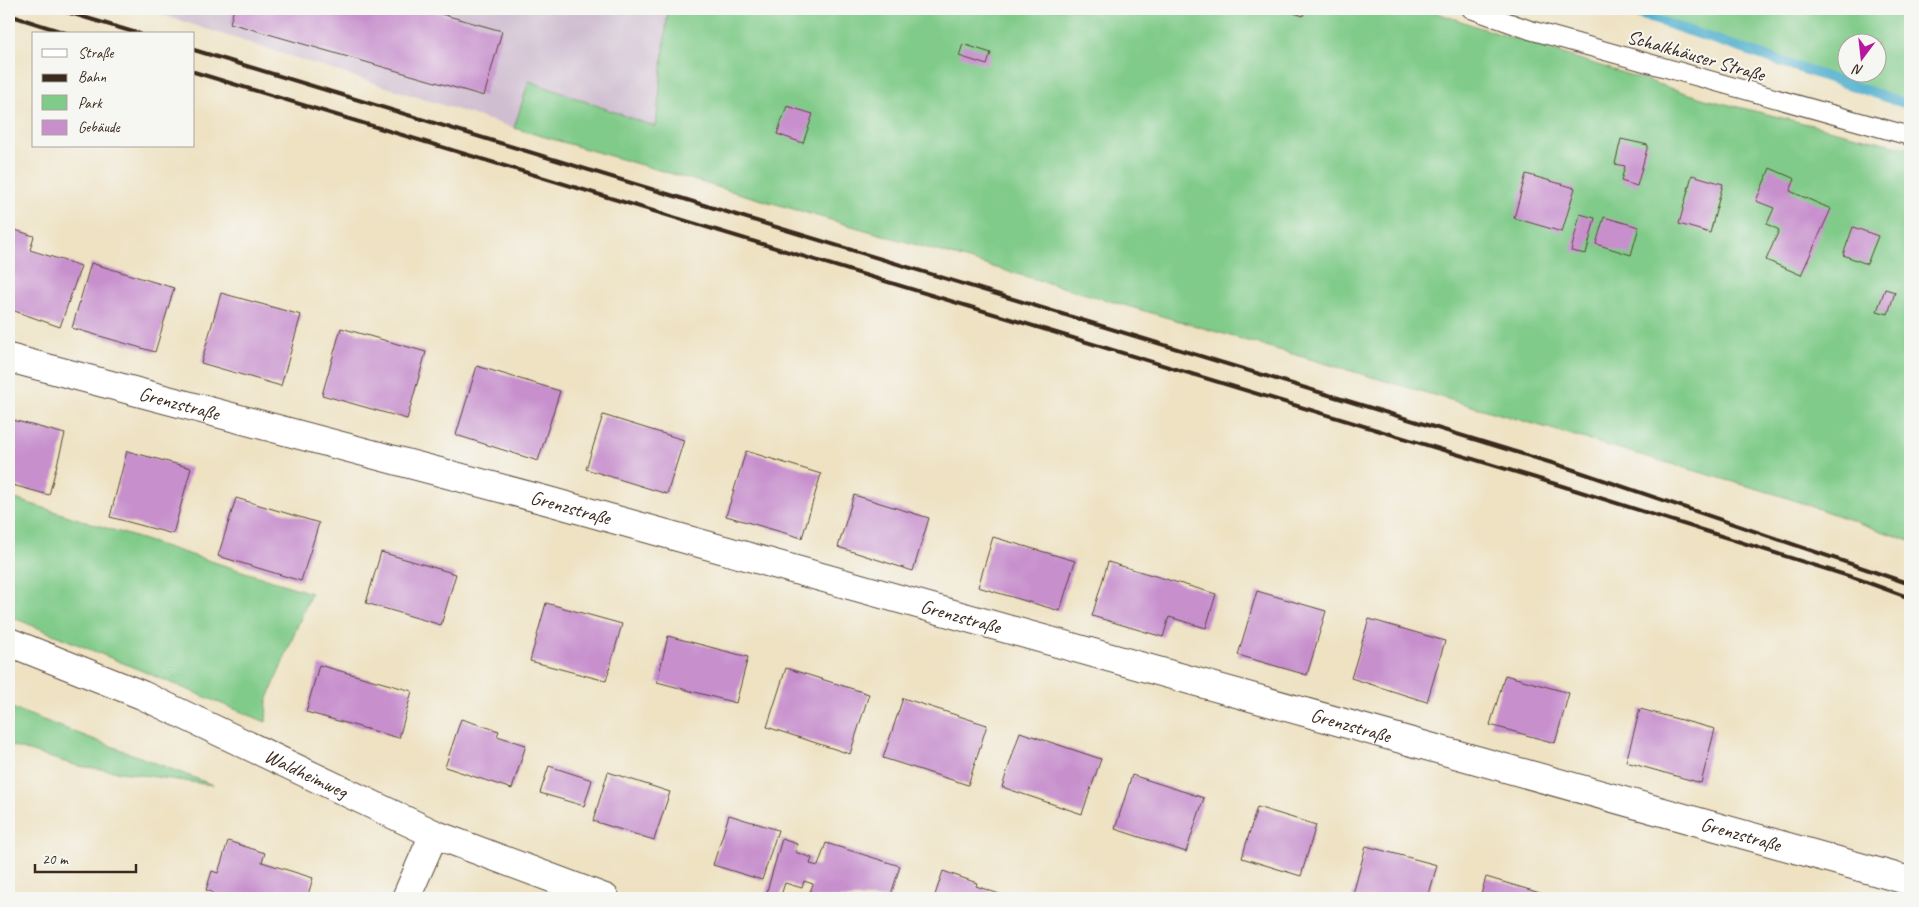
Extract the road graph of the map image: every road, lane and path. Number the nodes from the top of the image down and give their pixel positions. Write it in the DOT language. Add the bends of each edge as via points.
graph roads {
  1 [pos="1471,9"];
  2 [pos="1910,136"];
  3 [pos="9,358"];
  4 [pos="9,642"];
  5 [pos="434,834"];
  6 [pos="1910,880"];
  7 [pos="406,898"];
  8 [pos="605,898"];
  1 -- 2 [label="lane, Schalkhäuser Straße" via="1530,30"];
  3 -- 6 [label="street, Grenzstraße" via="555,503"];
  4 -- 5 [label="street, Waldheimweg" via="142,695"];
  5 -- 7 [label="street"];
  5 -- 8 [label="street, Waldheimweg"];
}
